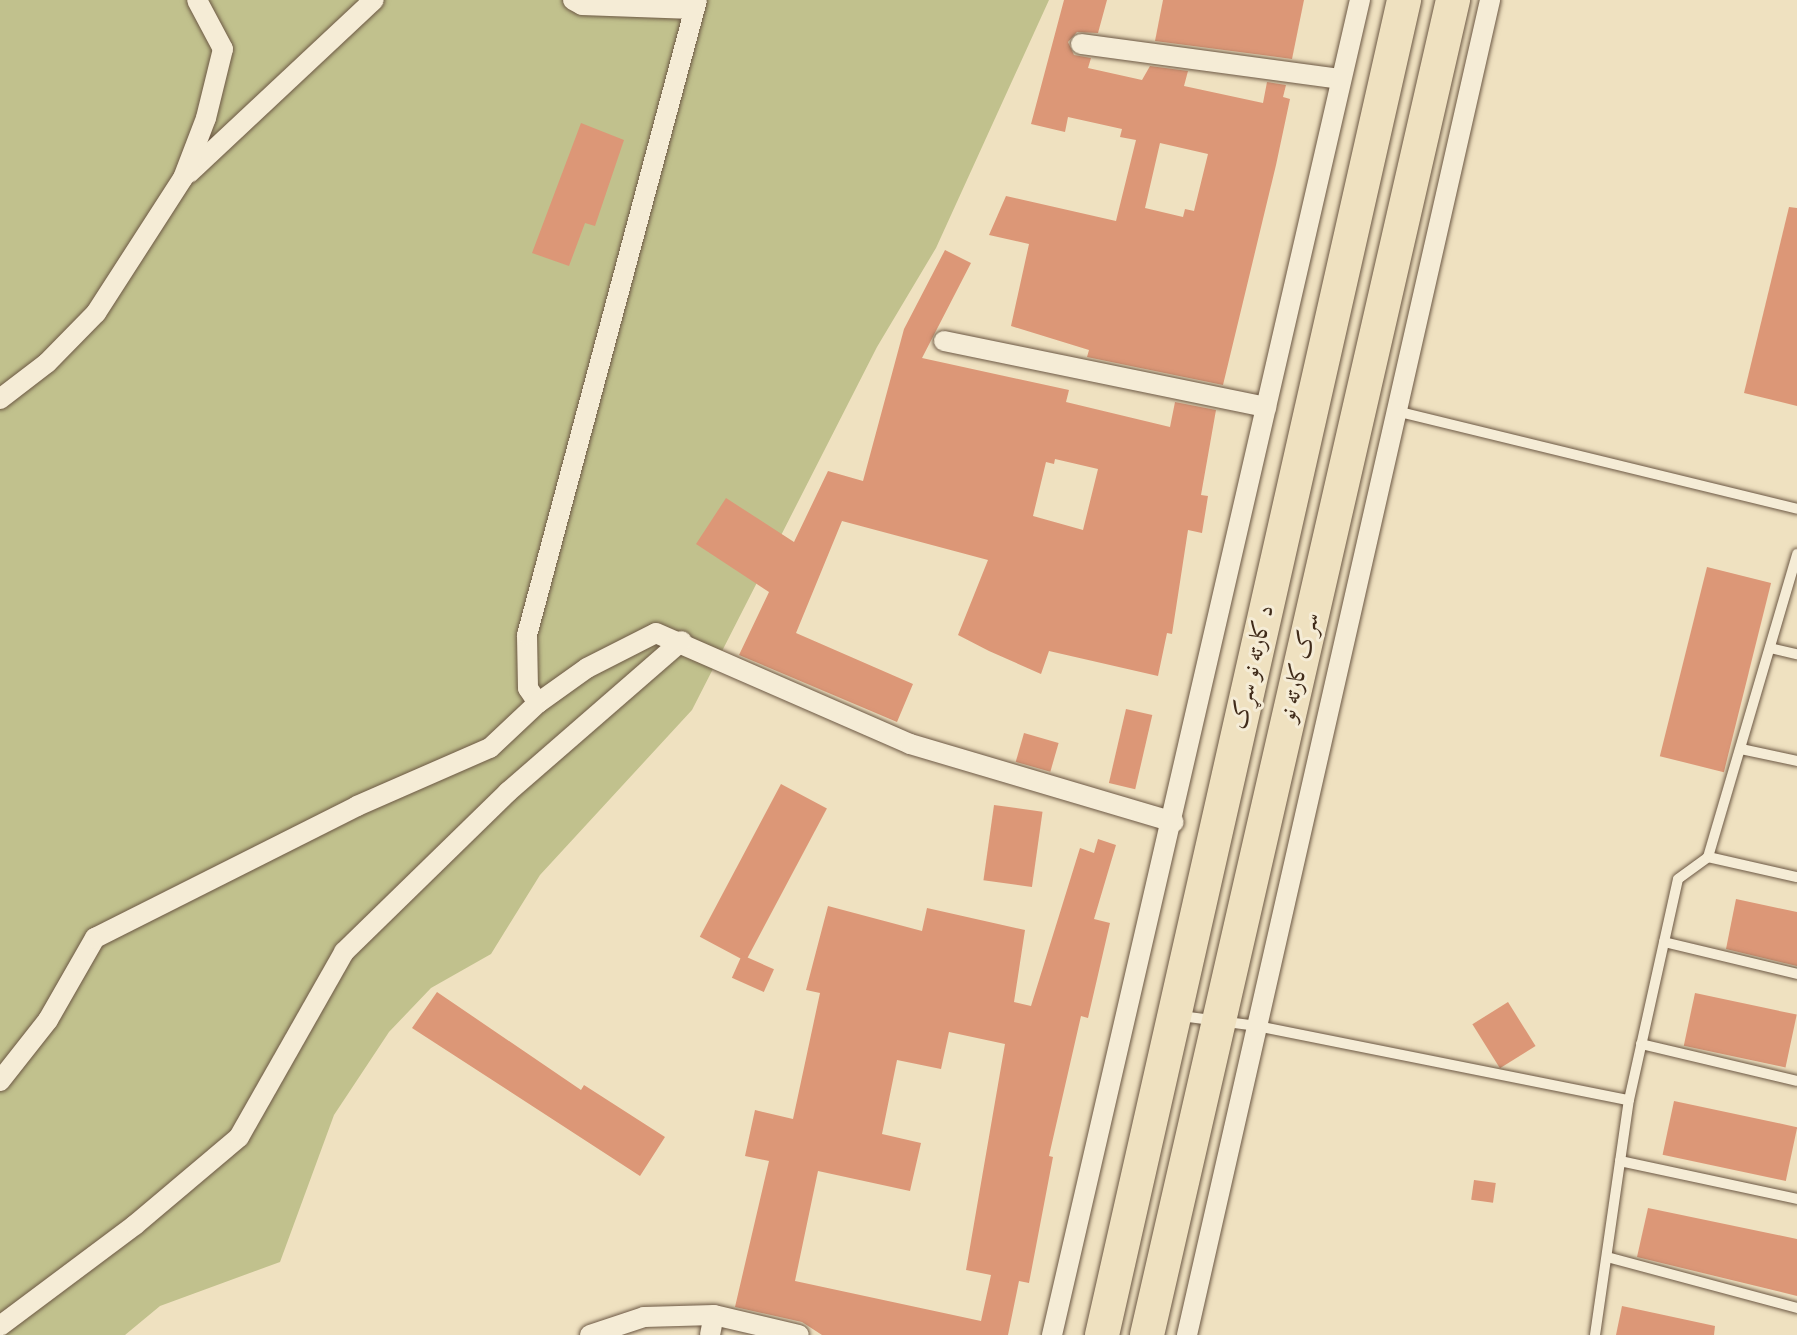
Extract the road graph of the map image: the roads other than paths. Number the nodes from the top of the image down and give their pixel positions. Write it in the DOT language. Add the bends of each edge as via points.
graph roads {
  1 [pos="197,0"];
  2 [pos="374,0"];
  3 [pos="573,0"];
  4 [pos="1360,0"];
  5 [pos="1404,0"];
  6 [pos="1453,0"];
  7 [pos="1490,0"];
  8 [pos="695,5"];
  9 [pos="1081,44"];
  10 [pos="1341,79"];
  11 [pos="183,178"];
  12 [pos="944,341"];
  13 [pos="0,399"];
  14 [pos="1266,407"];
  15 [pos="1396,411"];
  16 [pos="1797,509"];
  17 [pos="1797,554"];
  18 [pos="682,641"];
  19 [pos="1770,648"];
  20 [pos="1797,654"];
  21 [pos="538,703"];
  22 [pos="1741,749"];
  23 [pos="1797,761"];
  24 [pos="1174,822"];
  25 [pos="1708,857"];
  26 [pos="1797,877"];
  27 [pos="1664,942"];
  28 [pos="1797,974"];
  29 [pos="1175,1015"];
  30 [pos="1220,1021"];
  31 [pos="1257,1026"];
  32 [pos="1641,1044"];
  33 [pos="0,1081"];
  34 [pos="1797,1081"];
  35 [pos="1629,1100"];
  36 [pos="1149,1127"];
  37 [pos="1192,1134"];
  38 [pos="1620,1161"];
  39 [pos="1797,1199"];
  40 [pos="1607,1257"];
  41 [pos="1797,1308"];
  42 [pos="712,1325"];
  43 [pos="0,1326"];
  44 [pos="590,1335"];
  45 [pos="799,1335"];
  46 [pos="1052,1335"];
  47 [pos="1102,1335"];
  48 [pos="1147,1335"];
  49 [pos="1187,1335"];
  50 [pos="1595,1335"];
  1 -- 11 [label="street" via="223,49 206,118"];
  2 -- 11 [label="street"];
  3 -- 8 [label="street" via="582,5"];
  4 -- 10 [label="street"];
  5 -- 29 [label="highway, د کارته نو سړک"];
  6 -- 30 [label="highway, سرک کارته نو"];
  7 -- 15 [label="street"];
  8 -- 21 [label="street" via="527,635 528,688"];
  9 -- 10 [label="street"];
  10 -- 14 [label="street"];
  11 -- 13 [label="street" via="96,313 47,363"];
  12 -- 14 [label="street"];
  14 -- 24 [label="street"];
  15 -- 16 [label="lane"];
  15 -- 31 [label="street"];
  17 -- 19 [label="lane"];
  18 -- 21 [label="street" via="656,633 587,668"];
  18 -- 24 [label="street" via="910,744"];
  18 -- 43 [label="street" via="508,792 344,952 239,1137 135,1225"];
  19 -- 20 [label="lane"];
  19 -- 22 [label="lane"];
  21 -- 33 [label="street" via="490,748 343,812 95,938 48,1020"];
  22 -- 23 [label="lane"];
  22 -- 25 [label="lane"];
  24 -- 46 [label="street"];
  25 -- 26 [label="lane"];
  25 -- 27 [label="lane" via="1678,879"];
  27 -- 28 [label="lane"];
  27 -- 32 [label="lane"];
  29 -- 30 [label="lane"];
  29 -- 36 [label="highway, د کارته نو سړک"];
  30 -- 31 [label="lane"];
  30 -- 37 [label="highway, سرک کارته نو"];
  31 -- 35 [label="lane"];
  31 -- 49 [label="street"];
  32 -- 34 [label="lane"];
  32 -- 35 [label="lane"];
  35 -- 38 [label="lane"];
  36 -- 37 [label="highway"];
  36 -- 47 [label="highway, د کارته نو سړک"];
  37 -- 48 [label="highway, سرک کارته نو"];
  38 -- 39 [label="lane"];
  38 -- 40 [label="lane"];
  40 -- 41 [label="lane"];
  40 -- 50 [label="lane"];
  42 -- 44 [label="street" via="644,1317"];
  42 -- 45 [label="street"];
}
